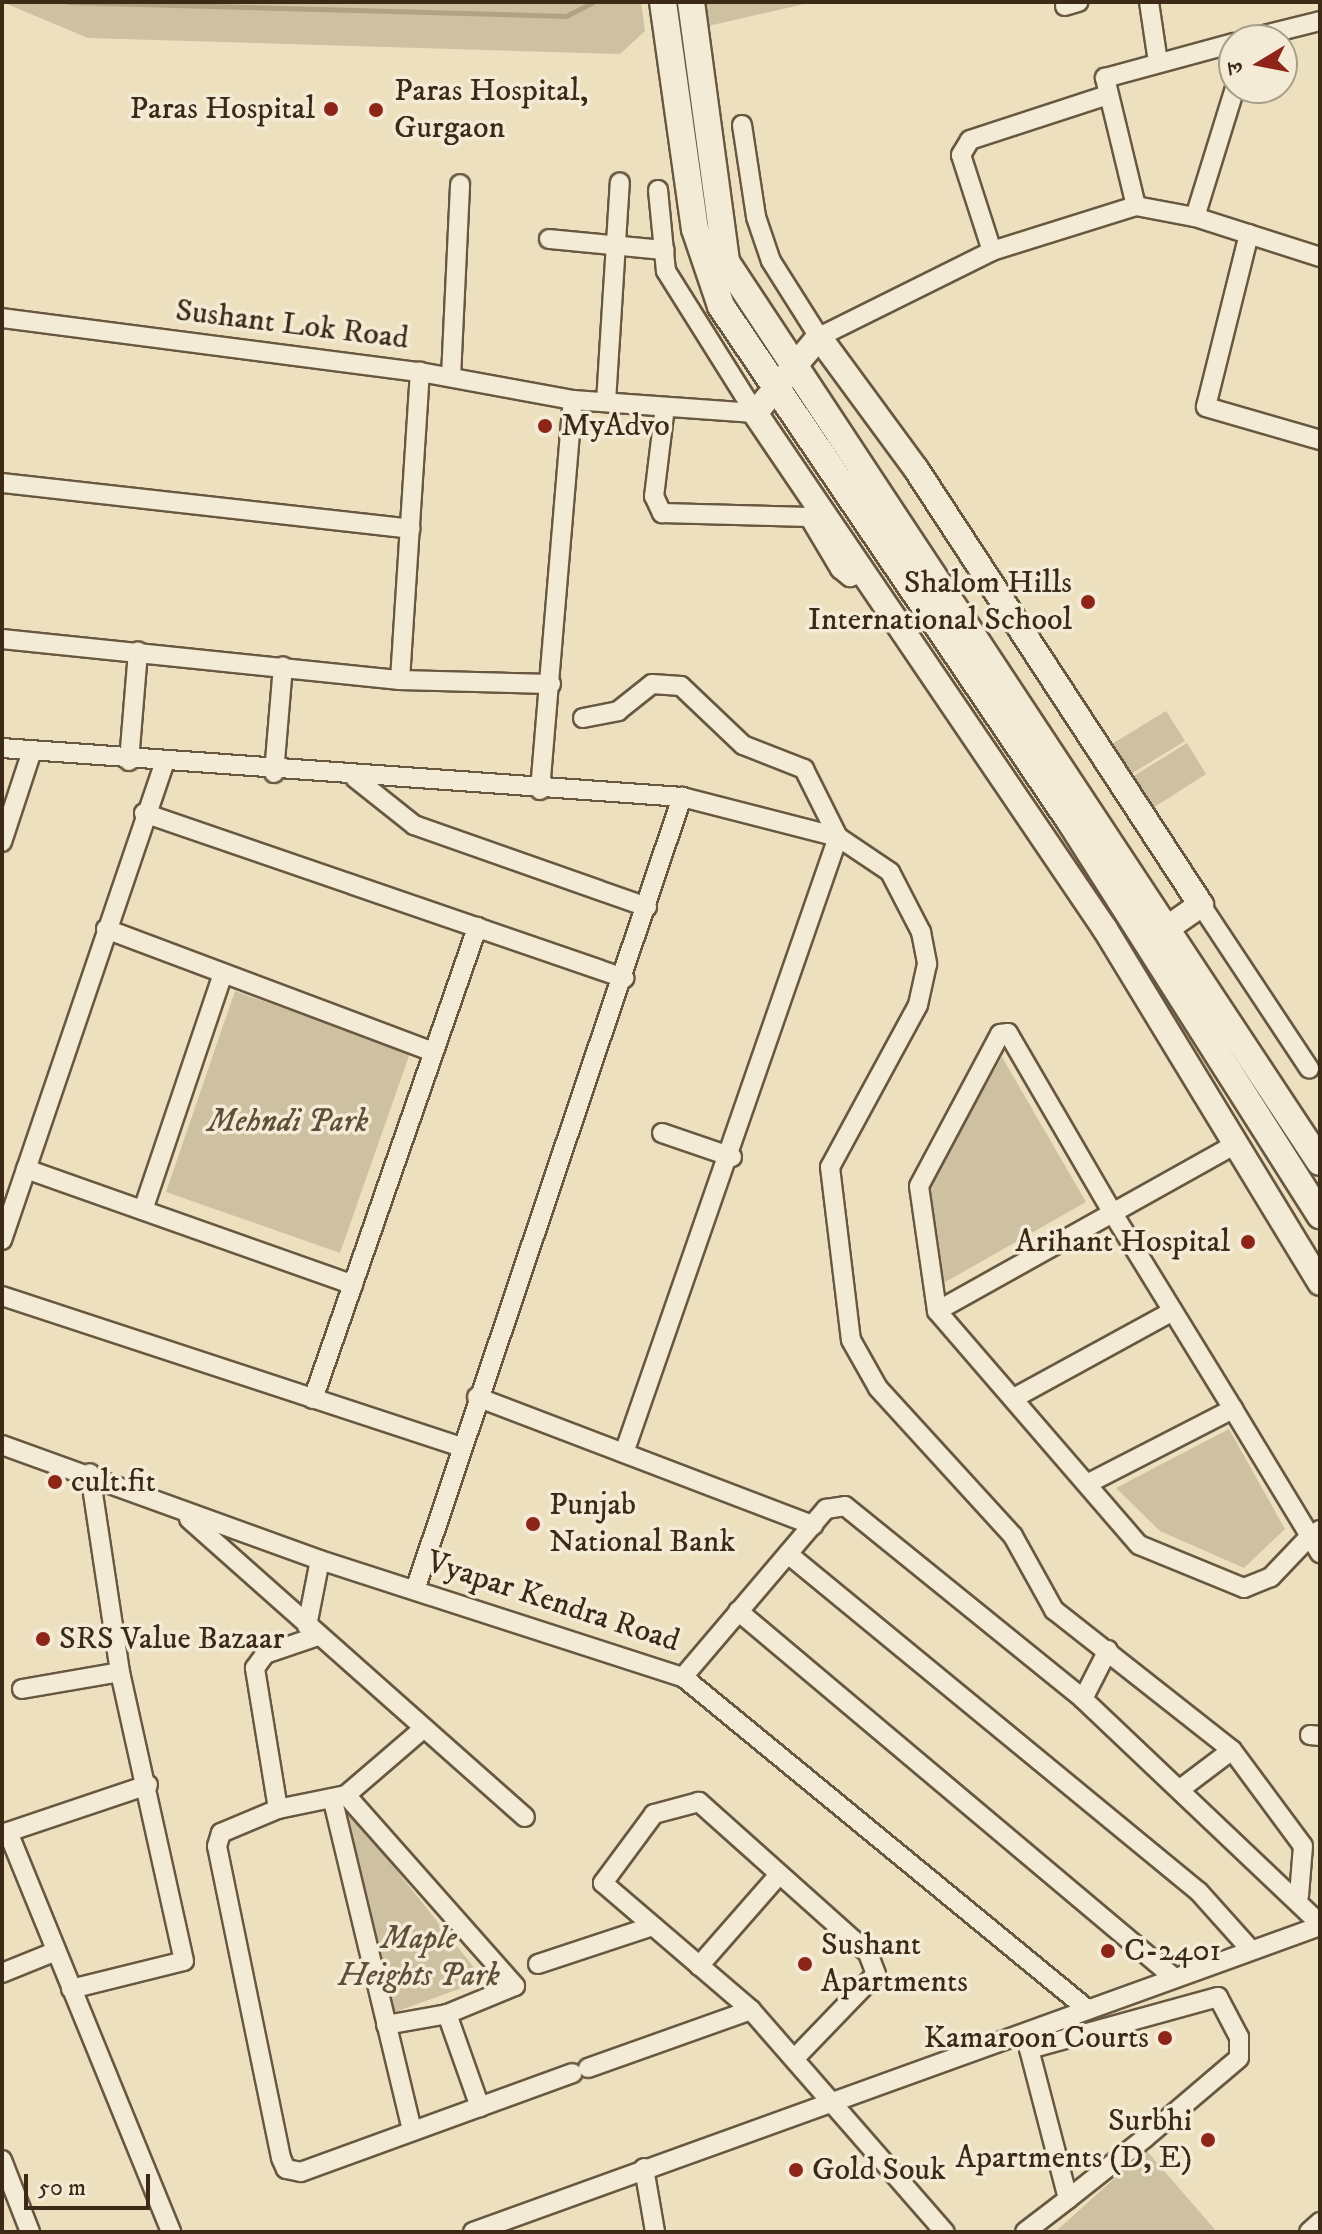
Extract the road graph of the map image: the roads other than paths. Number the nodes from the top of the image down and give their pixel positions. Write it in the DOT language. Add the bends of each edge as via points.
graph roads {
  1 [pos="663,2"];
  2 [pos="691,2"];
  3 [pos="1149,2"];
  4 [pos="1320,21"];
  5 [pos="1298,26"];
  6 [pos="1218,47"];
  7 [pos="1158,62"];
  8 [pos="1105,96"];
  9 [pos="1230,104"];
  10 [pos="742,125"];
  11 [pos="620,182"];
  12 [pos="460,184"];
  13 [pos="658,190"];
  14 [pos="1136,206"];
  15 [pos="1195,217"];
  16 [pos="1249,234"];
  17 [pos="549,239"];
  18 [pos="616,245"];
  19 [pos="664,250"];
  20 [pos="992,251"];
  21 [pos="1320,257"];
  22 [pos="2,318"];
  23 [pos="822,341"];
  24 [pos="420,372"];
  25 [pos="451,377"];
  26 [pos="786,381"];
  27 [pos="573,400"];
  28 [pos="606,402"];
  29 [pos="665,407"];
  30 [pos="755,413"];
  31 [pos="1320,440"];
  32 [pos="2,483"];
  33 [pos="410,529"];
  34 [pos="863,572"];
  35 [pos="2,639"];
  36 [pos="138,651"];
  37 [pos="283,666"];
  38 [pos="400,680"];
  39 [pos="551,684"];
  40 [pos="583,718"];
  41 [pos="2,748"];
  42 [pos="32,751"];
  43 [pos="129,761"];
  44 [pos="164,764"];
  45 [pos="274,773"];
  46 [pos="355,778"];
  47 [pos="540,790"];
  48 [pos="682,797"];
  49 [pos="144,813"];
  50 [pos="838,837"];
  51 [pos="2,842"];
  52 [pos="1201,905"];
  53 [pos="647,907"];
  54 [pos="477,927"];
  55 [pos="1169,927"];
  56 [pos="106,929"];
  57 [pos="223,973"];
  58 [pos="624,978"];
  59 [pos="434,1052"];
  60 [pos="1309,1068"];
  61 [pos="1268,1125"];
  62 [pos="662,1133"];
  63 [pos="1235,1145"];
  64 [pos="732,1157"];
  65 [pos="1320,1162"];
  66 [pos="26,1169"];
  67 [pos="143,1210"];
  68 [pos="1112,1212"];
  69 [pos="1320,1215"];
  70 [pos="2,1240"];
  71 [pos="1320,1283"];
  72 [pos="353,1285"];
  73 [pos="2,1296"];
  74 [pos="937,1311"];
  75 [pos="1173,1311"];
  76 [pos="477,1397"];
  77 [pos="1014,1398"];
  78 [pos="313,1399"];
  79 [pos="1233,1409"];
  80 [pos="2,1445"];
  81 [pos="460,1447"];
  82 [pos="624,1453"];
  83 [pos="90,1473"];
  84 [pos="1089,1483"];
  85 [pos="182,1513"];
  86 [pos="813,1525"];
  87 [pos="1315,1533"];
  88 [pos="1320,1553"];
  89 [pos="788,1554"];
  90 [pos="320,1560"];
  91 [pos="416,1587"];
  92 [pos="738,1611"];
  93 [pos="312,1631"];
  94 [pos="1108,1650"];
  95 [pos="120,1672"];
  96 [pos="683,1677"];
  97 [pos="22,1689"];
  98 [pos="1083,1699"];
  99 [pos="424,1728"];
  100 [pos="1232,1750"];
  101 [pos="148,1785"];
  102 [pos="1183,1787"];
  103 [pos="340,1798"];
  104 [pos="278,1809"];
  105 [pos="525,1817"];
  106 [pos="5,1833"];
  107 [pos="777,1877"];
  108 [pos="1299,1896"];
  109 [pos="1320,1925"];
  110 [pos="653,1926"];
  111 [pos="1249,1948"];
  112 [pos="54,1952"];
  113 [pos="538,1964"];
  114 [pos="699,1966"];
  115 [pos="2,1973"];
  116 [pos="1172,1976"];
  117 [pos="71,1989"];
  118 [pos="1087,2009"];
  119 [pos="751,2010"];
  120 [pos="447,2014"];
  121 [pos="386,2025"];
  122 [pos="796,2057"];
  123 [pos="823,2101"];
  124 [pos="480,2107"];
  125 [pos="412,2131"];
  126 [pos="2,2160"];
  127 [pos="644,2168"];
  128 [pos="1068,2199"];
  129 [pos="1320,2222"];
  130 [pos="484,2230"];
  131 [pos="30,2232"];
  132 [pos="171,2232"];
  133 [pos="655,2232"];
  134 [pos="945,2232"];
  135 [pos="1025,2232"];
  136 [pos="1309,2232"];
  1 -- 26 [label="main road" via="708,276"];
  2 -- 26 [label="main road" via="726,262"];
  3 -- 7 [label="street"];
  4 -- 5 [label="street"];
  6 -- 7 [label="street"];
  7 -- 8 [label="street" via="1105,78"];
  8 -- 14 [label="street"];
  8 -- 20 [label="street" via="970,140 961,155"];
  9 -- 15 [label="street"];
  10 -- 23 [label="street" via="756,217 771,261"];
  11 -- 18 [label="street"];
  12 -- 25 [label="street"];
  13 -- 19 [label="street"];
  14 -- 15 [label="street"];
  14 -- 20 [label="street"];
  15 -- 16 [label="street"];
  16 -- 21 [label="street"];
  16 -- 31 [label="street" via="1206,407"];
  17 -- 18 [label="street"];
  18 -- 19 [label="street"];
  18 -- 28 [label="street"];
  19 -- 30 [label="street" via="676,291"];
  20 -- 23 [label="street" via="851,323 848,333"];
  22 -- 24 [label="street, Sushant Lok Road"];
  23 -- 26 [label="street"];
  23 -- 52 [label="street" via="916,469"];
  24 -- 25 [label="street, Sushant Lok Road"];
  24 -- 33 [label="street"];
  25 -- 27 [label="street, Sushant Lok Road"];
  26 -- 30 [label="street"];
  26 -- 55 [label="main road"];
  26 -- 61 [label="main road"];
  27 -- 28 [label="street, Sushant Lok Road"];
  27 -- 39 [label="street"];
  28 -- 29 [label="street, Sushant Lok Road"];
  29 -- 30 [label="street, Sushant Lok Road"];
  29 -- 34 [label="street" via="654,496 662,513 809,517 840,569 850,577"];
  30 -- 34 [label="street"];
  32 -- 33 [label="street"];
  33 -- 38 [label="street"];
  34 -- 63 [label="street"];
  35 -- 36 [label="street"];
  36 -- 37 [label="street"];
  36 -- 43 [label="street"];
  37 -- 38 [label="street"];
  37 -- 45 [label="street"];
  38 -- 39 [label="street"];
  39 -- 47 [label="street"];
  40 -- 50 [label="street" via="618,711 652,684 681,686 743,745 804,769"];
  41 -- 42 [label="street"];
  42 -- 43 [label="street"];
  42 -- 51 [label="street"];
  43 -- 44 [label="street"];
  44 -- 45 [label="street"];
  44 -- 49 [label="street"];
  45 -- 46 [label="street"];
  46 -- 47 [label="street"];
  46 -- 53 [label="street" via="414,825"];
  47 -- 48 [label="street"];
  48 -- 50 [label="street"];
  48 -- 53 [label="street"];
  49 -- 54 [label="street"];
  49 -- 56 [label="street"];
  50 -- 64 [label="street"];
  50 -- 94 [label="street" via="890,872 921,932 927,964 918,1005 830,1167 851,1340 878,1388 1013,1536 1054,1610"];
  52 -- 55 [label="street"];
  52 -- 60 [label="street"];
  53 -- 58 [label="street"];
  54 -- 58 [label="street"];
  54 -- 59 [label="street"];
  55 -- 65 [label="main road"];
  56 -- 57 [label="street"];
  56 -- 66 [label="street"];
  57 -- 59 [label="street"];
  57 -- 67 [label="street"];
  58 -- 76 [label="street"];
  59 -- 72 [label="street"];
  61 -- 63 [label="street"];
  61 -- 69 [label="main road"];
  62 -- 64 [label="street"];
  63 -- 68 [label="street"];
  63 -- 71 [label="street"];
  64 -- 82 [label="street"];
  66 -- 67 [label="street"];
  66 -- 70 [label="street"];
  67 -- 72 [label="street"];
  68 -- 74 [label="street"];
  68 -- 74 [label="street" via="1008,1033 1000,1034 919,1186"];
  68 -- 75 [label="street"];
  72 -- 78 [label="street"];
  73 -- 78 [label="street"];
  74 -- 77 [label="street"];
  75 -- 77 [label="street"];
  75 -- 79 [label="street"];
  76 -- 81 [label="street"];
  76 -- 82 [label="street"];
  77 -- 84 [label="street"];
  78 -- 81 [label="street"];
  79 -- 84 [label="street"];
  79 -- 87 [label="street"];
  80 -- 83 [label="street, Vyapar Kendra Road"];
  81 -- 91 [label="street"];
  82 -- 86 [label="street"];
  83 -- 85 [label="street, Vyapar Kendra Road"];
  83 -- 95 [label="street"];
  84 -- 87 [label="street" via="1139,1545 1244,1588 1271,1577"];
  85 -- 90 [label="street, Vyapar Kendra Road"];
  85 -- 93 [label="street"];
  86 -- 89 [label="street"];
  86 -- 98 [label="street" via="826,1509 845,1506"];
  87 -- 88 [label="street"];
  89 -- 92 [label="street"];
  89 -- 111 [label="street" via="1199,1892"];
  90 -- 91 [label="street, Vyapar Kendra Road"];
  90 -- 93 [label="street"];
  91 -- 96 [label="street, Vyapar Kendra Road"];
  92 -- 96 [label="street"];
  92 -- 116 [label="street"];
  93 -- 99 [label="street"];
  93 -- 104 [label="street" via="265,1654 255,1668"];
  94 -- 98 [label="street"];
  94 -- 100 [label="street"];
  95 -- 97 [label="street"];
  95 -- 101 [label="street"];
  96 -- 118 [label="street, Vyapar Kendra Road"];
  98 -- 102 [label="street"];
  99 -- 103 [label="street"];
  99 -- 105 [label="street"];
  100 -- 102 [label="street"];
  100 -- 108 [label="street" via="1303,1846"];
  101 -- 106 [label="street"];
  101 -- 117 [label="street" via="184,1961"];
  102 -- 108 [label="street"];
  103 -- 104 [label="street"];
  103 -- 120 [label="street" via="515,1986"];
  103 -- 121 [label="street"];
  104 -- 125 [label="street" via="230,1826 217,1846 281,2158 286,2169 301,2172"];
  106 -- 112 [label="street"];
  107 -- 110 [label="street" via="699,1802 654,1814 603,1883"];
  107 -- 114 [label="street"];
  107 -- 122 [label="street" via="868,1953 876,1974"];
  108 -- 109 [label="street"];
  109 -- 111 [label="street"];
  110 -- 113 [label="street"];
  110 -- 114 [label="street"];
  111 -- 116 [label="street"];
  112 -- 115 [label="street"];
  112 -- 117 [label="street"];
  114 -- 119 [label="street"];
  116 -- 118 [label="street"];
  117 -- 132 [label="street"];
  118 -- 123 [label="street"];
  119 -- 122 [label="street"];
  119 -- 124 [label="street"];
  120 -- 121 [label="street"];
  120 -- 124 [label="street"];
  121 -- 125 [label="street"];
  122 -- 123 [label="street"];
  123 -- 127 [label="street"];
  123 -- 134 [label="street"];
  124 -- 125 [label="street"];
  126 -- 131 [label="street"];
  127 -- 130 [label="street"];
  127 -- 133 [label="street"];
  128 -- 128 [label="street" via="1239,2058 1239,2037 1218,1997 1029,2049"];
  128 -- 135 [label="street"];
  129 -- 136 [label="street"];
}
